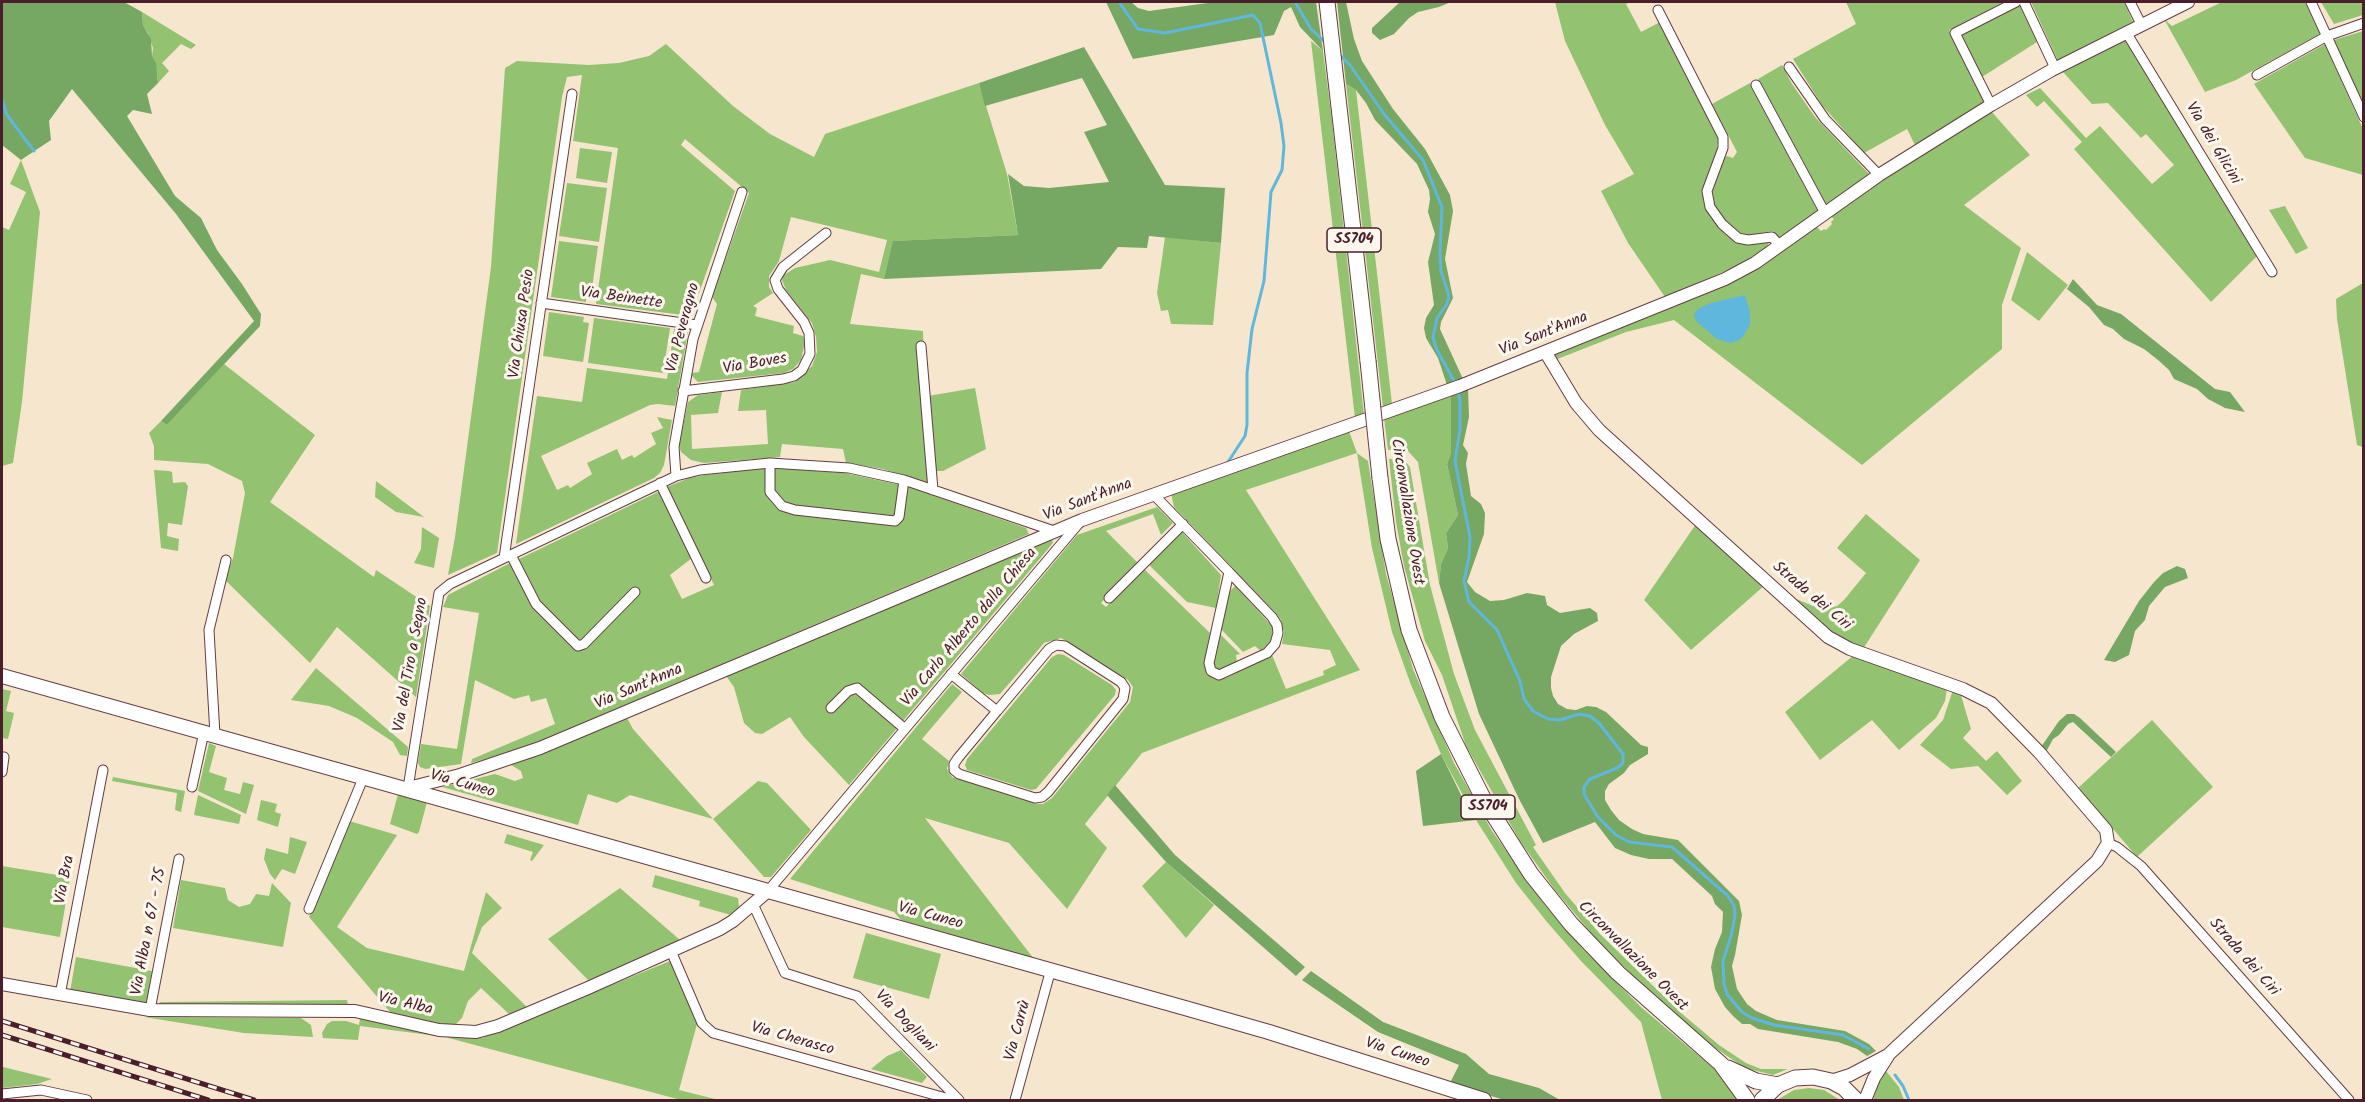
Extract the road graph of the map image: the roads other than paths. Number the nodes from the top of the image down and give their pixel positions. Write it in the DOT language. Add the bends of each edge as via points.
graph roads {
  1 [pos="1327,2"];
  2 [pos="2016,2"];
  3 [pos="2024,2"];
  4 [pos="2130,2"];
  5 [pos="2188,2"];
  6 [pos="2311,2"];
  7 [pos="1659,10"];
  8 [pos="2364,23"];
  9 [pos="2141,24"];
  10 [pos="2126,32"];
  11 [pos="2327,36"];
  12 [pos="1789,67"];
  13 [pos="2055,69"];
  14 [pos="2257,75"];
  15 [pos="1756,85"];
  16 [pos="572,94"];
  17 [pos="1991,105"];
  18 [pos="2364,117"];
  19 [pos="1879,175"];
  20 [pos="742,192"];
  21 [pos="1825,213"];
  22 [pos="826,233"];
  23 [pos="1780,246"];
  24 [pos="2272,272"];
  25 [pos="541,303"];
  26 [pos="697,325"];
  27 [pos="921,346"];
  28 [pos="1546,352"];
  29 [pos="683,391"];
  30 [pos="770,463"];
  31 [pos="676,476"];
  32 [pos="904,480"];
  33 [pos="660,483"];
  34 [pos="933,490"];
  35 [pos="1153,494"];
  36 [pos="1082,520"];
  37 [pos="1183,524"];
  38 [pos="1054,531"];
  39 [pos="508,556"];
  40 [pos="226,560"];
  41 [pos="1229,572"];
  42 [pos="706,578"];
  43 [pos="635,592"];
  44 [pos="1109,598"];
  45 [pos="951,674"];
  46 [pos="2,676"];
  47 [pos="831,708"];
  48 [pos="997,711"];
  49 [pos="905,729"];
  50 [pos="209,733"];
  51 [pos="4,757"];
  52 [pos="103,770"];
  53 [pos="2,772"];
  54 [pos="364,776"];
  55 [pos="192,787"];
  56 [pos="408,788"];
  57 [pos="2108,843"];
  58 [pos="179,859"];
  59 [pos="768,891"];
  60 [pos="753,904"];
  61 [pos="309,909"];
  62 [pos="671,951"];
  63 [pos="1052,969"];
  64 [pos="2,984"];
  65 [pos="60,996"];
  66 [pos="150,1010"];
  67 [pos="1888,1054"];
  68 [pos="1721,1064"];
  69 [pos="1831,1081"];
  70 [pos="1778,1085"];
  71 [pos="2,1094"];
  72 [pos="87,1101"];
  73 [pos="953,1101"];
  74 [pos="960,1101"];
  75 [pos="1015,1101"];
  76 [pos="1484,1101"];
  77 [pos="1747,1101"];
  78 [pos="1762,1101"];
  79 [pos="1856,1101"];
  80 [pos="1865,1101"];
  81 [pos="2349,1101"];
  1 -- 68 [label="main road, Circonvallazione Ovest / SS704, bridge" via="1380,478 1409,630 1442,717 1484,800 1531,874 1570,924 1618,973"];
  2 -- 17 [label="street" via="1955,33"];
  3 -- 13 [label="street"];
  4 -- 9 [label="street"];
  5 -- 9 [label="street, Via Sant'Anna"];
  6 -- 11 [label="street"];
  7 -- 23 [label="street" via="1723,137 1723,148 1707,191 1710,207 1738,238 1772,237"];
  8 -- 11 [label="street"];
  9 -- 10 [label="street, Via Sant'Anna"];
  10 -- 13 [label="street, Via Sant'Anna"];
  10 -- 24 [label="street, Via dei Glicini"];
  11 -- 14 [label="street"];
  11 -- 18 [label="street"];
  12 -- 19 [label="street" via="1826,119"];
  13 -- 17 [label="street, Via Sant'Anna"];
  15 -- 21 [label="street"];
  16 -- 25 [label="street, Via Chiusa Pesio"];
  17 -- 19 [label="street, Via Sant'Anna"];
  19 -- 21 [label="street, Via Sant'Anna"];
  20 -- 26 [label="street, Via Peveragno"];
  21 -- 23 [label="street, Via Sant'Anna"];
  22 -- 29 [label="street, Via Boves" via="783,267 775,279 778,289 807,327 811,348 806,365 789,378"];
  23 -- 28 [label="street, Via Sant'Anna" via="1725,279"];
  25 -- 26 [label="street, Via Beinette"];
  25 -- 39 [label="street, Via Chiusa Pesio"];
  26 -- 29 [label="street, Via Peveragno"];
  27 -- 34 [label="street"];
  28 -- 35 [label="street, Via Sant'Anna"];
  28 -- 57 [label="street, Strada dei Ciri" via="1576,403 1604,434 1828,637 1986,700 2103,826"];
  29 -- 31 [label="street, Via Peveragno" via="674,447"];
  30 -- 31 [label="street, Via del Tiro a Segno"];
  30 -- 32 [label="street, Via del Tiro a Segno" via="849,468"];
  30 -- 32 [label="street" via="770,492 781,505 795,510 895,521 899,517"];
  31 -- 33 [label="street, Via del Tiro a Segno"];
  32 -- 34 [label="street, Via del Tiro a Segno"];
  33 -- 39 [label="street, Via del Tiro a Segno"];
  33 -- 42 [label="street"];
  34 -- 38 [label="street, Via del Tiro a Segno"];
  35 -- 36 [label="street, Via Sant'Anna"];
  35 -- 37 [label="street"];
  36 -- 38 [label="street, Via Sant'Anna"];
  36 -- 45 [label="street, Via Carlo Alberto dalla Chiesa"];
  37 -- 41 [label="street"];
  37 -- 44 [label="street"];
  38 -- 56 [label="street, Via Sant'Anna" via="540,748 466,774"];
  39 -- 43 [label="street" via="536,604 578,646"];
  39 -- 56 [label="street, Via del Tiro a Segno" via="450,584 438,597"];
  40 -- 50 [label="street" via="209,630"];
  41 -- 41 [label="street" via="1209,663 1211,671 1219,675 1267,653 1278,633 1272,617"];
  45 -- 48 [label="street"];
  45 -- 49 [label="street, Via Carlo Alberto dalla Chiesa"];
  46 -- 50 [label="main road, Via Cuneo"];
  47 -- 49 [label="street, Via Carlo Alberto dalla Chiesa" via="848,691 857,688"];
  48 -- 48 [label="street" via="958,758 954,770 1039,798 1123,699 1125,688 1065,646 1056,645"];
  49 -- 59 [label="street, Via Carlo Alberto dalla Chiesa"];
  50 -- 54 [label="main road, Via Cuneo"];
  50 -- 55 [label="street"];
  51 -- 53 [label="street"];
  52 -- 65 [label="street, Via Bra"];
  54 -- 56 [label="main road, Via Cuneo"];
  54 -- 61 [label="street"];
  56 -- 59 [label="main road, Via Cuneo"];
  57 -- 67 [label="street" via="2097,861"];
  57 -- 81 [label="street, Strada dei Ciri" via="2141,866"];
  58 -- 66 [label="street, Via Alba n 67 - 75"];
  59 -- 60 [label="street, Via Alba"];
  59 -- 63 [label="main road, Via Cuneo"];
  60 -- 62 [label="street, Via Alba" via="723,928"];
  60 -- 74 [label="street, Via Dogliani" via="785,973 857,996"];
  62 -- 66 [label="street, Via Alba" via="476,1032 439,1030 355,1011"];
  62 -- 73 [label="street, Via Cherasco" via="702,1023 713,1033"];
  63 -- 75 [label="street, Via Carrù"];
  63 -- 76 [label="main road, Via Cuneo" via="1269,1032"];
  64 -- 65 [label="street, Via Alba"];
  65 -- 66 [label="street, Via Alba"];
  67 -- 69 [label="street"];
  67 -- 80 [label="street"];
  68 -- 70 [label="main road, SS704" via="1756,1081"];
  68 -- 77 [label="main road, SS704"];
  69 -- 70 [label="main road, SS704" via="1795,1078"];
  69 -- 79 [label="main road"];
  70 -- 78 [label="main road"];
  71 -- 72 [label="street" via="47,1090"];
}
